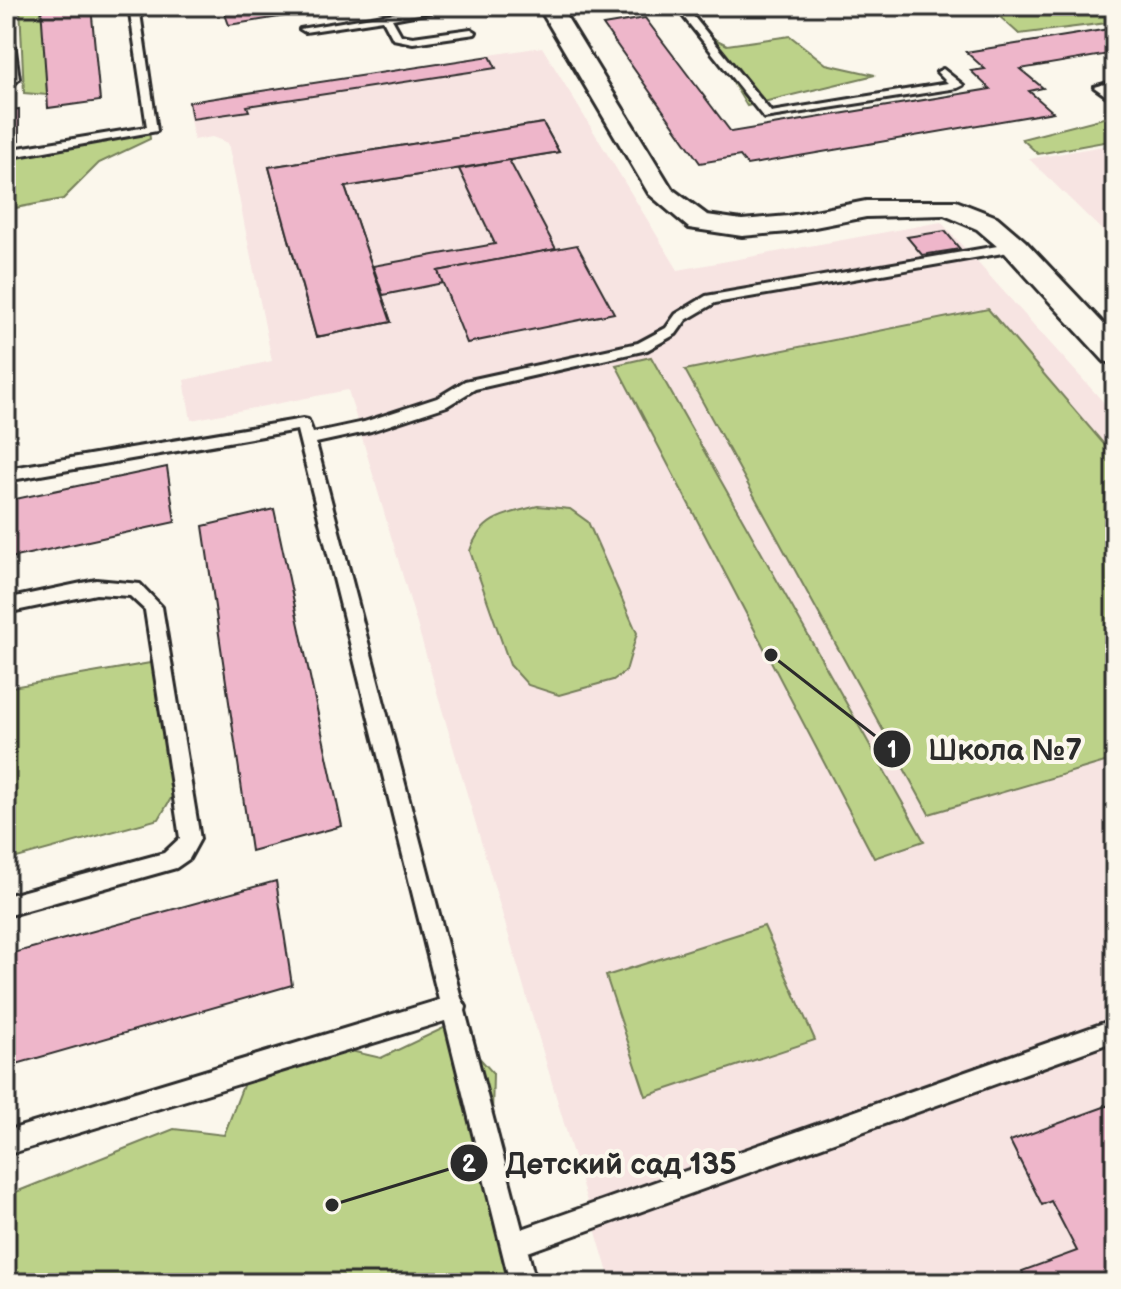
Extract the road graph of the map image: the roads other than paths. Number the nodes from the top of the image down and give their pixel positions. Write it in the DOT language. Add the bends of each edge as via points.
graph roads {
  1 [pos="134,6"];
  2 [pos="458,6"];
  3 [pos="550,6"];
  4 [pos="680,6"];
  5 [pos="386,17"];
  6 [pos="6,21"];
  7 [pos="305,29"];
  8 [pos="471,32"];
  9 [pos="943,72"];
  10 [pos="1115,84"];
  11 [pos="6,89"];
  12 [pos="1115,99"];
  13 [pos="6,154"];
  14 [pos="1015,247"];
  15 [pos="1115,354"];
  16 [pos="307,440"];
  17 [pos="6,475"];
  18 [pos="6,606"];
  19 [pos="6,906"];
  20 [pos="455,1007"];
  21 [pos="1115,1030"];
  22 [pos="6,1143"];
  23 [pos="514,1244"];
  24 [pos="523,1283"];
  1 -- 13 [label="lane" via="153,129"];
  2 -- 5 [label="lane"];
  3 -- 14 [label="street" via="662,194 699,222 742,228 866,209 947,207 987,223"];
  4 -- 9 [label="lane" via="768,116 957,85"];
  5 -- 7 [label="lane"];
  5 -- 8 [label="lane" via="397,37 413,40"];
  6 -- 11 [label="lane" via="13,79"];
  10 -- 12 [label="lane" via="1100,87"];
  14 -- 15 [label="street"];
  14 -- 16 [label="lane" via="711,299 642,347 470,385 442,402"];
  16 -- 17 [label="lane" via="303,424"];
  16 -- 20 [label="lane"];
  18 -- 19 [label="lane" via="96,587 134,589 153,607 190,839 169,861"];
  20 -- 22 [label="lane"];
  20 -- 23 [label="lane"];
  21 -- 23 [label="lane"];
  23 -- 24 [label="lane"];
}
